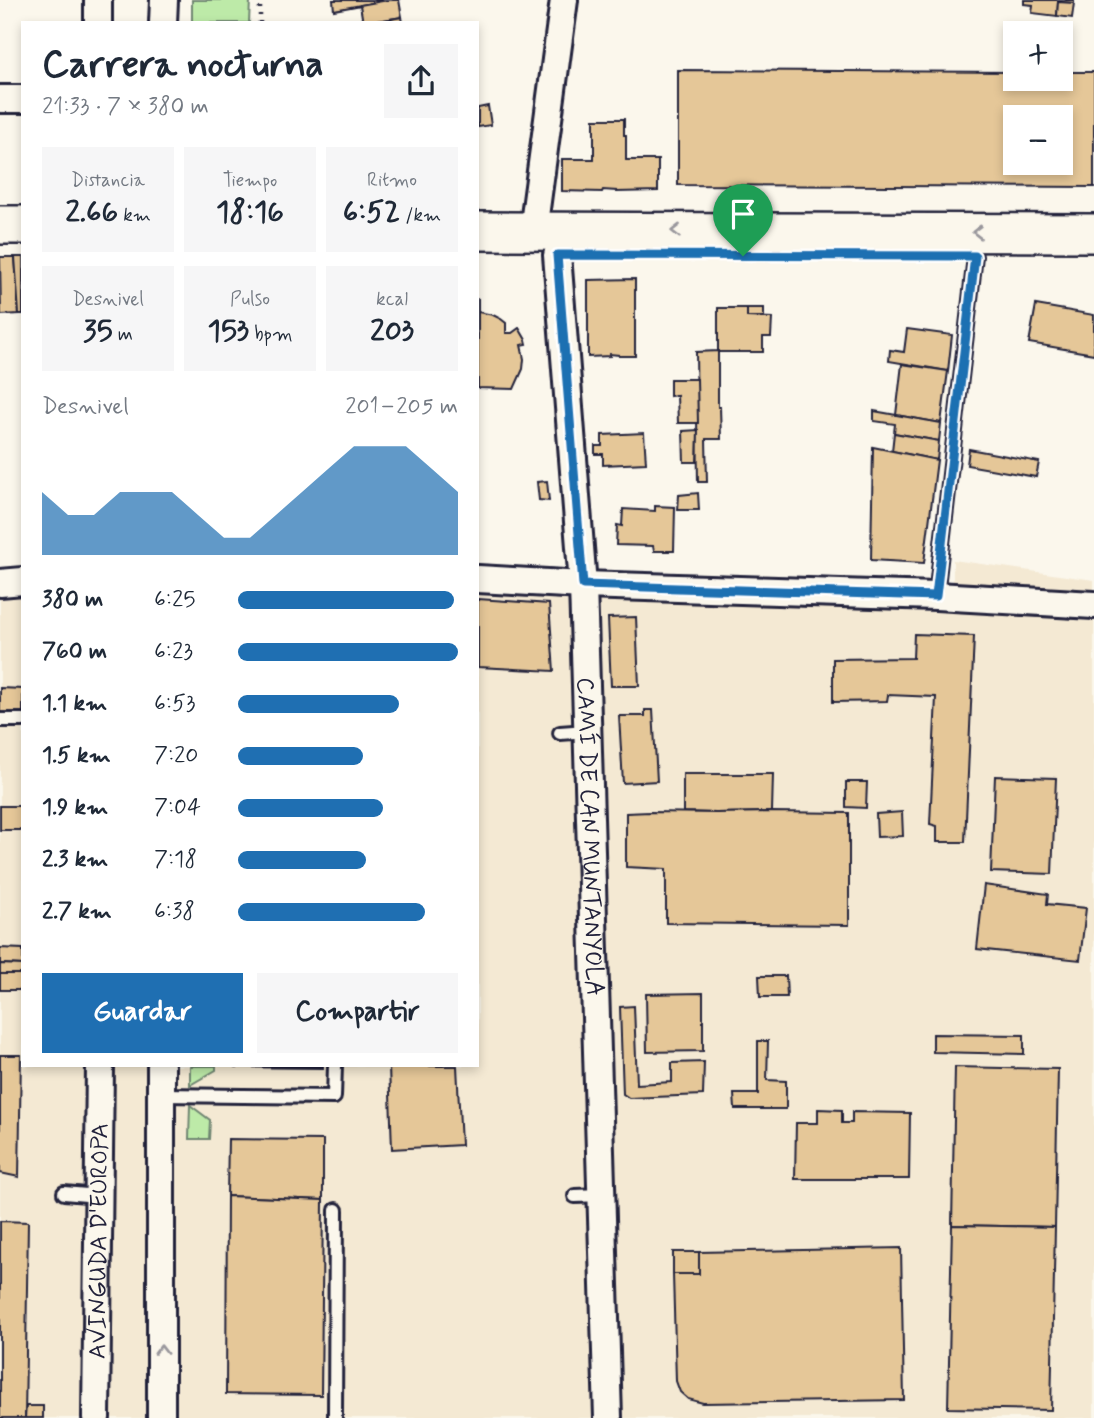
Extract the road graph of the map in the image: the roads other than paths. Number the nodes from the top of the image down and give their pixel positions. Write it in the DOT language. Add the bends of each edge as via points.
graph roads {
  1 [pos="98,0"];
  2 [pos="164,0"];
  3 [pos="564,0"];
  4 [pos="98,21"];
  5 [pos="163,21"];
  6 [pos="0,99"];
  7 [pos="21,99"];
  8 [pos="0,225"];
  9 [pos="21,225"];
  10 [pos="479,231"];
  11 [pos="1094,233"];
  12 [pos="545,243"];
  13 [pos="0,249"];
  14 [pos="21,249"];
  15 [pos="479,255"];
  16 [pos="975,256"];
  17 [pos="1094,256"];
  18 [pos="479,579"];
  19 [pos="21,581"];
  20 [pos="0,583"];
  21 [pos="583,585"];
  22 [pos="936,596"];
  23 [pos="1094,605"];
  24 [pos="0,720"];
  25 [pos="21,720"];
  26 [pos="587,731"];
  27 [pos="560,733"];
  28 [pos="100,1067"];
  29 [pos="161,1067"];
  30 [pos="335,1067"];
  31 [pos="161,1095"];
  32 [pos="65,1193"];
  33 [pos="601,1195"];
  34 [pos="99,1196"];
  35 [pos="575,1196"];
  36 [pos="336,1210"];
  37 [pos="161,1417"];
  38 [pos="96,1418"];
  39 [pos="335,1418"];
  40 [pos="608,1418"];
  1 -- 4 [label="street"];
  2 -- 5 [label="street"];
  3 -- 12 [label="street, CAMÍ DE CAN MUNTANYOLA"];
  6 -- 7 [label="street"];
  8 -- 9 [label="main road"];
  10 -- 12 [label="main road"];
  11 -- 12 [label="main road, one-way"];
  12 -- 15 [label="main road"];
  12 -- 16 [label="main road"];
  12 -- 21 [label="street, CAMÍ DE CAN MUNTANYOLA"];
  13 -- 14 [label="main road"];
  16 -- 17 [label="main road"];
  16 -- 22 [label="lane"];
  18 -- 21 [label="street"];
  19 -- 20 [label="street"];
  21 -- 22 [label="street"];
  21 -- 26 [label="street, CAMÍ DE CAN MUNTANYOLA"];
  22 -- 23 [label="street"];
  24 -- 25 [label="lane"];
  26 -- 27 [label="lane"];
  26 -- 33 [label="street, CAMÍ DE CAN MUNTANYOLA"];
  28 -- 34 [label="street, AVINGUDA D'EUROPA"];
  29 -- 31 [label="street"];
  30 -- 31 [label="lane" via="334,1097"];
  37 -- 31 [label="street, one-way"];
  32 -- 34 [label="lane"];
  33 -- 35 [label="lane"];
  33 -- 40 [label="street, CAMÍ DE CAN MUNTANYOLA"];
  34 -- 38 [label="street, AVINGUDA D'EUROPA"];
  36 -- 39 [label="lane"];
}
